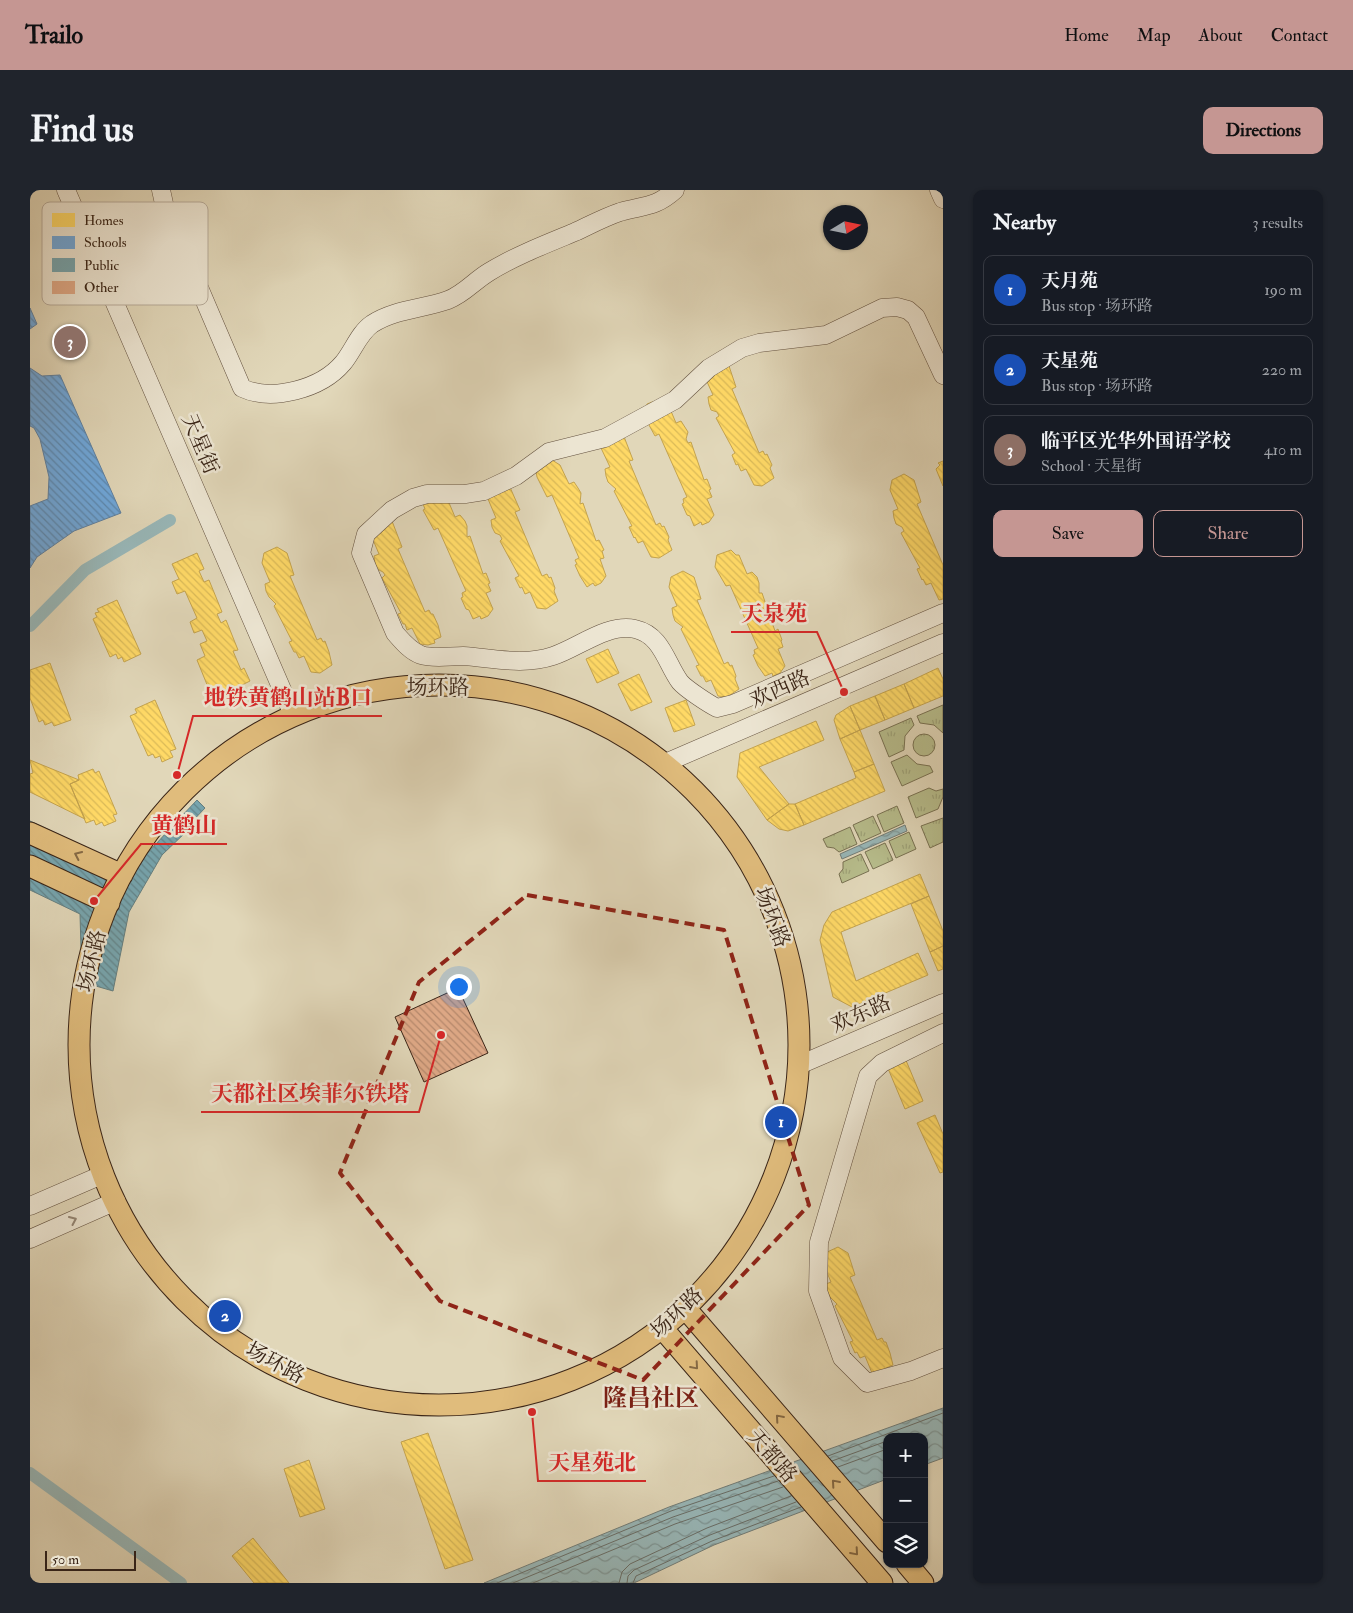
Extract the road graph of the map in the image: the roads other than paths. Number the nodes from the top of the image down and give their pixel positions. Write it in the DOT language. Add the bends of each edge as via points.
graph roads {
  1 [pos="66,190"];
  2 [pos="675,190"];
  3 [pos="939,190"];
  4 [pos="943,198"];
  5 [pos="71,202"];
  6 [pos="116,305"];
  7 [pos="206,305"];
  8 [pos="942,368"];
  9 [pos="943,613"];
  10 [pos="943,643"];
  11 [pos="863,648"];
  12 [pos="875,672"];
  13 [pos="293,715"];
  14 [pos="663,764"];
  15 [pos="30,833"];
  16 [pos="30,866"];
  17 [pos="122,875"];
  18 [pos="109,903"];
  19 [pos="943,1003"];
  20 [pos="915,1015"];
  21 [pos="943,1033"];
  22 [pos="926,1041"];
  23 [pos="797,1066"];
  24 [pos="104,1174"];
  25 [pos="116,1202"];
  26 [pos="30,1206"];
  27 [pos="30,1239"];
  28 [pos="686,1309"];
  29 [pos="663,1329"];
  30 [pos="943,1358"];
  31 [pos="883,1537"];
  32 [pos="910,1568"];
  33 [pos="882,1583"];
  34 [pos="923,1583"];
  1 -- 5 [label="street, 天星街"];
  2 -- 7 [label="street" via="662,202 620,212 488,272 449,299 397,312 371,325 342,365 312,386 280,394 255,394 242,388"];
  3 -- 4 [label="street"];
  6 -- 13 [label="street, 天星街"];
  8 -- 11 [label="street" via="916,317 897,307 882,308 826,335 759,343 726,356 675,400 605,438 549,452 516,476 484,490 413,498 376,523 362,542 361,553 366,569 395,633 404,644 422,655 514,662 540,660 610,630 633,628 644,632 662,648 680,682 688,690 717,708"];
  9 -- 11 [label="street"];
  10 -- 12 [label="street, 欢西路"];
  11 -- 12 [label="street"];
  12 -- 14 [label="street, 欢西路"];
  13 -- 14 [label="main road, 场环路" via="360,692 409,685 459,684 501,689 582,714 621,734"];
  13 -- 17 [label="main road, 场环路" via="251,737 190,785 160,817"];
  14 -- 23 [label="main road, 场环路" via="686,782 715,814 737,844 769,903 792,975"];
  17 -- 15 [label="main road, one-way"];
  16 -- 18 [label="main road"];
  17 -- 18 [label="main road, 场环路"];
  18 -- 24 [label="main road, 场环路" via="90,960 80,1029 85,1105"];
  19 -- 20 [label="street, 欢东路"];
  20 -- 22 [label="street"];
  20 -- 23 [label="street, 欢东路"];
  21 -- 22 [label="street"];
  22 -- 30 [label="street" via="882,1063 868,1076 820,1242 818,1291 842,1358 867,1383"];
  23 -- 28 [label="main road, 场环路" via="796,1092 787,1138 764,1201 727,1262"];
  24 -- 25 [label="main road, 场环路"];
  24 -- 26 [label="street"];
  27 -- 25 [label="street, one-way"];
  25 -- 29 [label="main road, 场环路" via="146,1254 164,1277 216,1328 277,1367 311,1382 365,1398 443,1406 524,1396 597,1370 647,1342"];
  28 -- 29 [label="main road, 场环路"];
  31 -- 28 [label="main road, 天都路, one-way"];
  29 -- 33 [label="main road, 天都路, one-way"];
  32 -- 34 [label="main road"];
}
